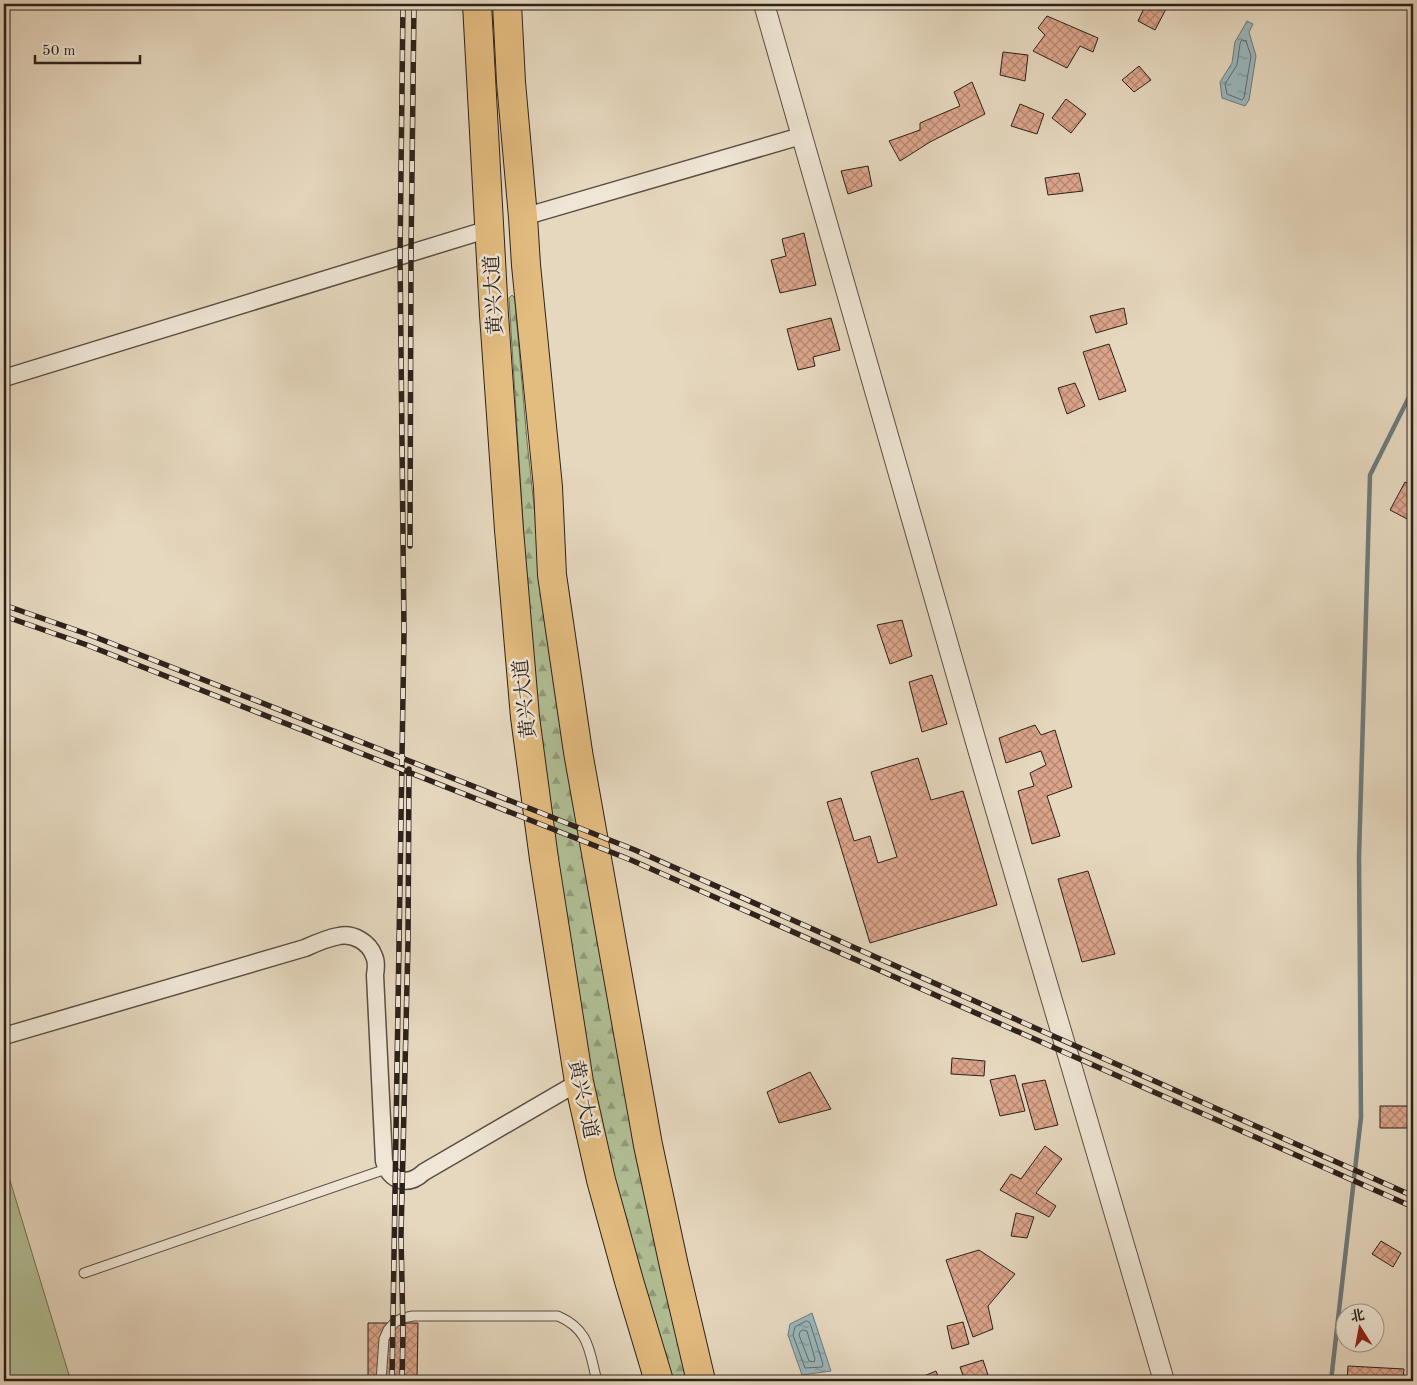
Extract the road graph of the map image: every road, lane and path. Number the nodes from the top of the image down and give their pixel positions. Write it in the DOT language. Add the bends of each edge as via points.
graph roads {
  1 [pos="476,4"];
  2 [pos="507,4"];
  3 [pos="764,4"];
  4 [pos="802,136"];
  5 [pos="523,217"];
  6 [pos="489,229"];
  7 [pos="4,378"];
  8 [pos="4,1036"];
  9 [pos="580,1082"];
  10 [pos="386,1169"];
  11 [pos="84,1273"];
  12 [pos="382,1381"];
  13 [pos="597,1381"];
  14 [pos="659,1381"];
  15 [pos="701,1381"];
  16 [pos="1164,1381"];
  1 -- 6 [label="highway, 黄兴大道"];
  2 -- 5 [label="highway, 黄兴大道"];
  3 -- 4 [label="street"];
  4 -- 5 [label="street"];
  4 -- 16 [label="street"];
  5 -- 15 [label="highway, 黄兴大道" via="548,487 552,576 578,752 648,1145"];
  6 -- 7 [label="street"];
  6 -- 9 [label="highway, 黄兴大道" via="525,717"];
  8 -- 10 [label="street" via="341,935 351,936 368,946 376,965"];
  9 -- 10 [label="street" via="412,1180 397,1179"];
  9 -- 14 [label="highway, 黄兴大道" via="601,1180"];
  10 -- 11 [label="lane"];
  12 -- 13 [label="lane" via="384,1338 395,1322 404,1318 558,1316 570,1322 586,1340"];
}
